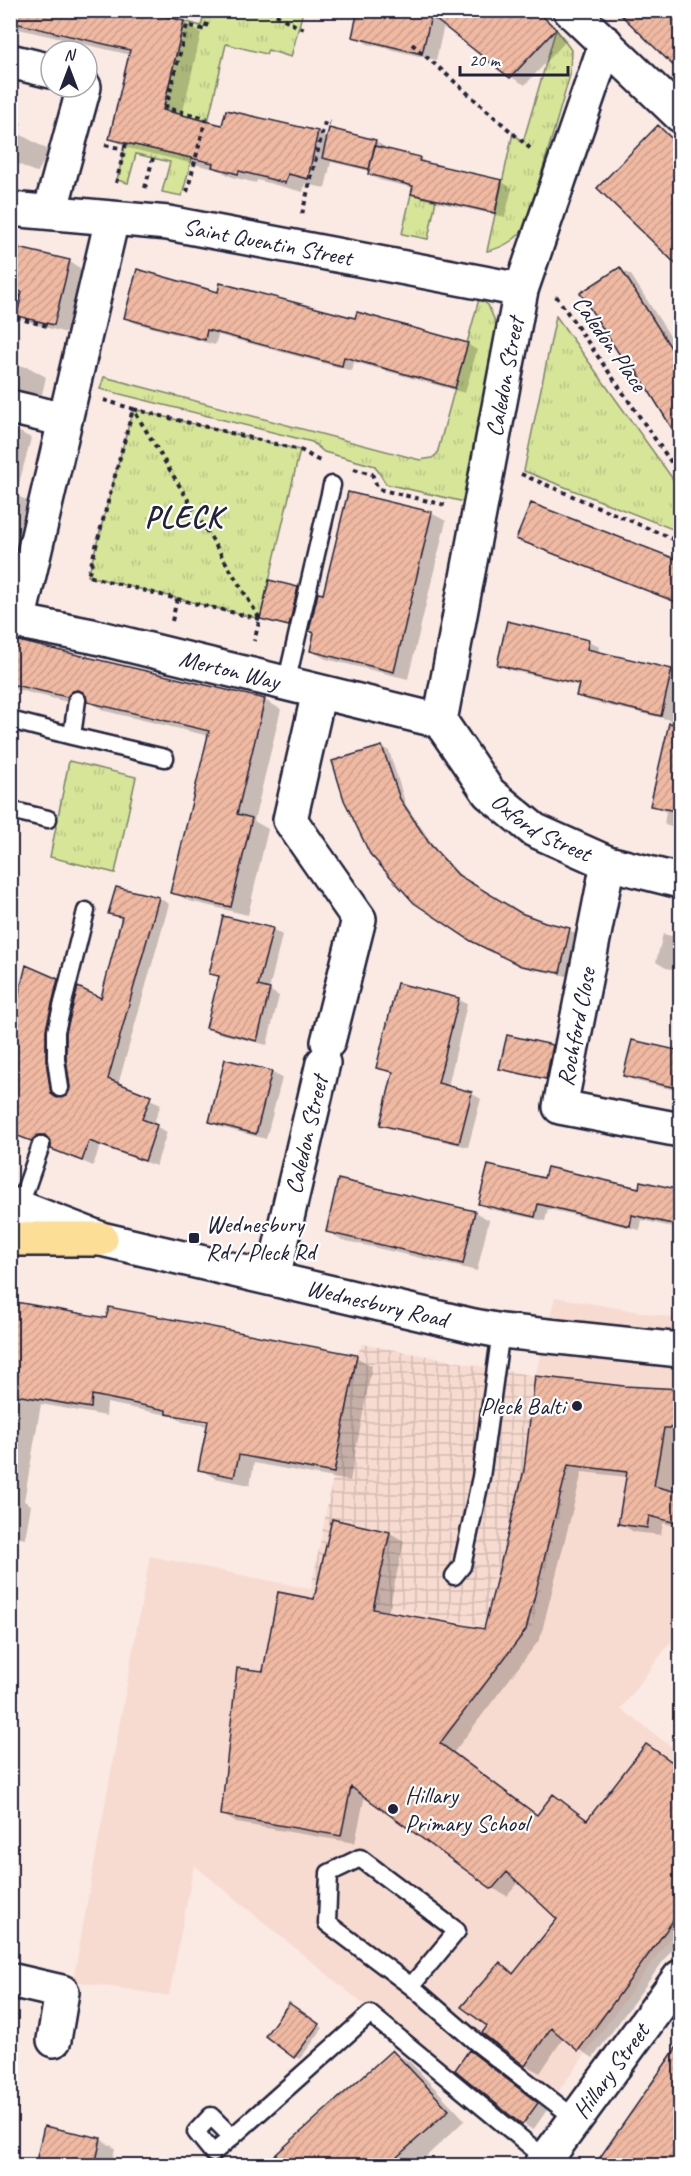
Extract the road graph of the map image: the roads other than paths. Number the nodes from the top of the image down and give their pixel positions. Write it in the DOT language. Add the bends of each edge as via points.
graph roads {
  1 [pos="570,10"];
  2 [pos="606,43"];
  3 [pos="10,61"];
  4 [pos="39,68"];
  5 [pos="81,99"];
  6 [pos="681,115"];
  7 [pos="10,209"];
  8 [pos="50,212"];
  9 [pos="112,219"];
  10 [pos="526,276"];
  11 [pos="68,406"];
  12 [pos="10,407"];
  13 [pos="332,485"];
  14 [pos="14,621"];
  15 [pos="286,684"];
  16 [pos="319,692"];
  17 [pos="77,700"];
  18 [pos="10,720"];
  19 [pos="440,721"];
  20 [pos="72,736"];
  21 [pos="165,758"];
  22 [pos="10,810"];
  23 [pos="48,819"];
  24 [pos="608,863"];
  25 [pos="681,881"];
  26 [pos="86,911"];
  27 [pos="60,1088"];
  28 [pos="681,1130"];
  29 [pos="41,1145"];
  30 [pos="15,1206"];
  31 [pos="10,1239"];
  32 [pos="101,1239"];
  33 [pos="273,1278"];
  34 [pos="501,1331"];
  35 [pos="681,1350"];
  36 [pos="454,1576"];
  37 [pos="681,1977"];
  38 [pos="10,1980"];
  39 [pos="411,1986"];
  40 [pos="54,2040"];
  41 [pos="576,2119"];
  42 [pos="232,2137"];
  43 [pos="544,2162"];
  1 -- 2 [label="street"];
  2 -- 6 [label="street"];
  2 -- 10 [label="street, Caledon Street"];
  3 -- 4 [label="street"];
  5 -- 8 [label="street"];
  7 -- 8 [label="street, Saint Quentin Street"];
  8 -- 9 [label="street, Saint Quentin Street"];
  9 -- 10 [label="street, Saint Quentin Street" via="179,225 294,247"];
  9 -- 11 [label="street, Merton Way"];
  10 -- 19 [label="street, Caledon Street"];
  11 -- 12 [label="street"];
  11 -- 14 [label="street, Merton Way"];
  13 -- 15 [label="lane"];
  14 -- 15 [label="street, Merton Way" via="89,646 161,654"];
  15 -- 16 [label="street, Merton Way"];
  16 -- 19 [label="street, Merton Way"];
  16 -- 33 [label="street, Caledon Street" via="290,820 359,919"];
  17 -- 20 [label="lane"];
  18 -- 20 [label="lane"];
  19 -- 24 [label="street, Oxford Street" via="489,793 511,813 534,831"];
  20 -- 21 [label="lane"];
  22 -- 23 [label="lane"];
  24 -- 25 [label="street, Oxford Street"];
  24 -- 28 [label="street, Rochford Close" via="560,1107"];
  26 -- 27 [label="lane" via="56,1031"];
  29 -- 30 [label="lane"];
  30 -- 32 [label="street, Wednesbury Road"];
  31 -- 32 [label="highway"];
  32 -- 33 [label="street, Wednesbury Road"];
  33 -- 34 [label="street, Wednesbury Road"];
  34 -- 35 [label="street, Wednesbury Road"];
  34 -- 36 [label="lane" via="481,1477 462,1566"];
  37 -- 41 [label="street, Hillary Street"];
  38 -- 40 [label="street" via="62,1992"];
  39 -- 39 [label="lane" via="327,1923 329,1873 360,1858 457,1931"];
  39 -- 41 [label="lane"];
  41 -- 43 [label="street, Hillary Street"];
  42 -- 43 [label="lane" via="370,2014"];
}
